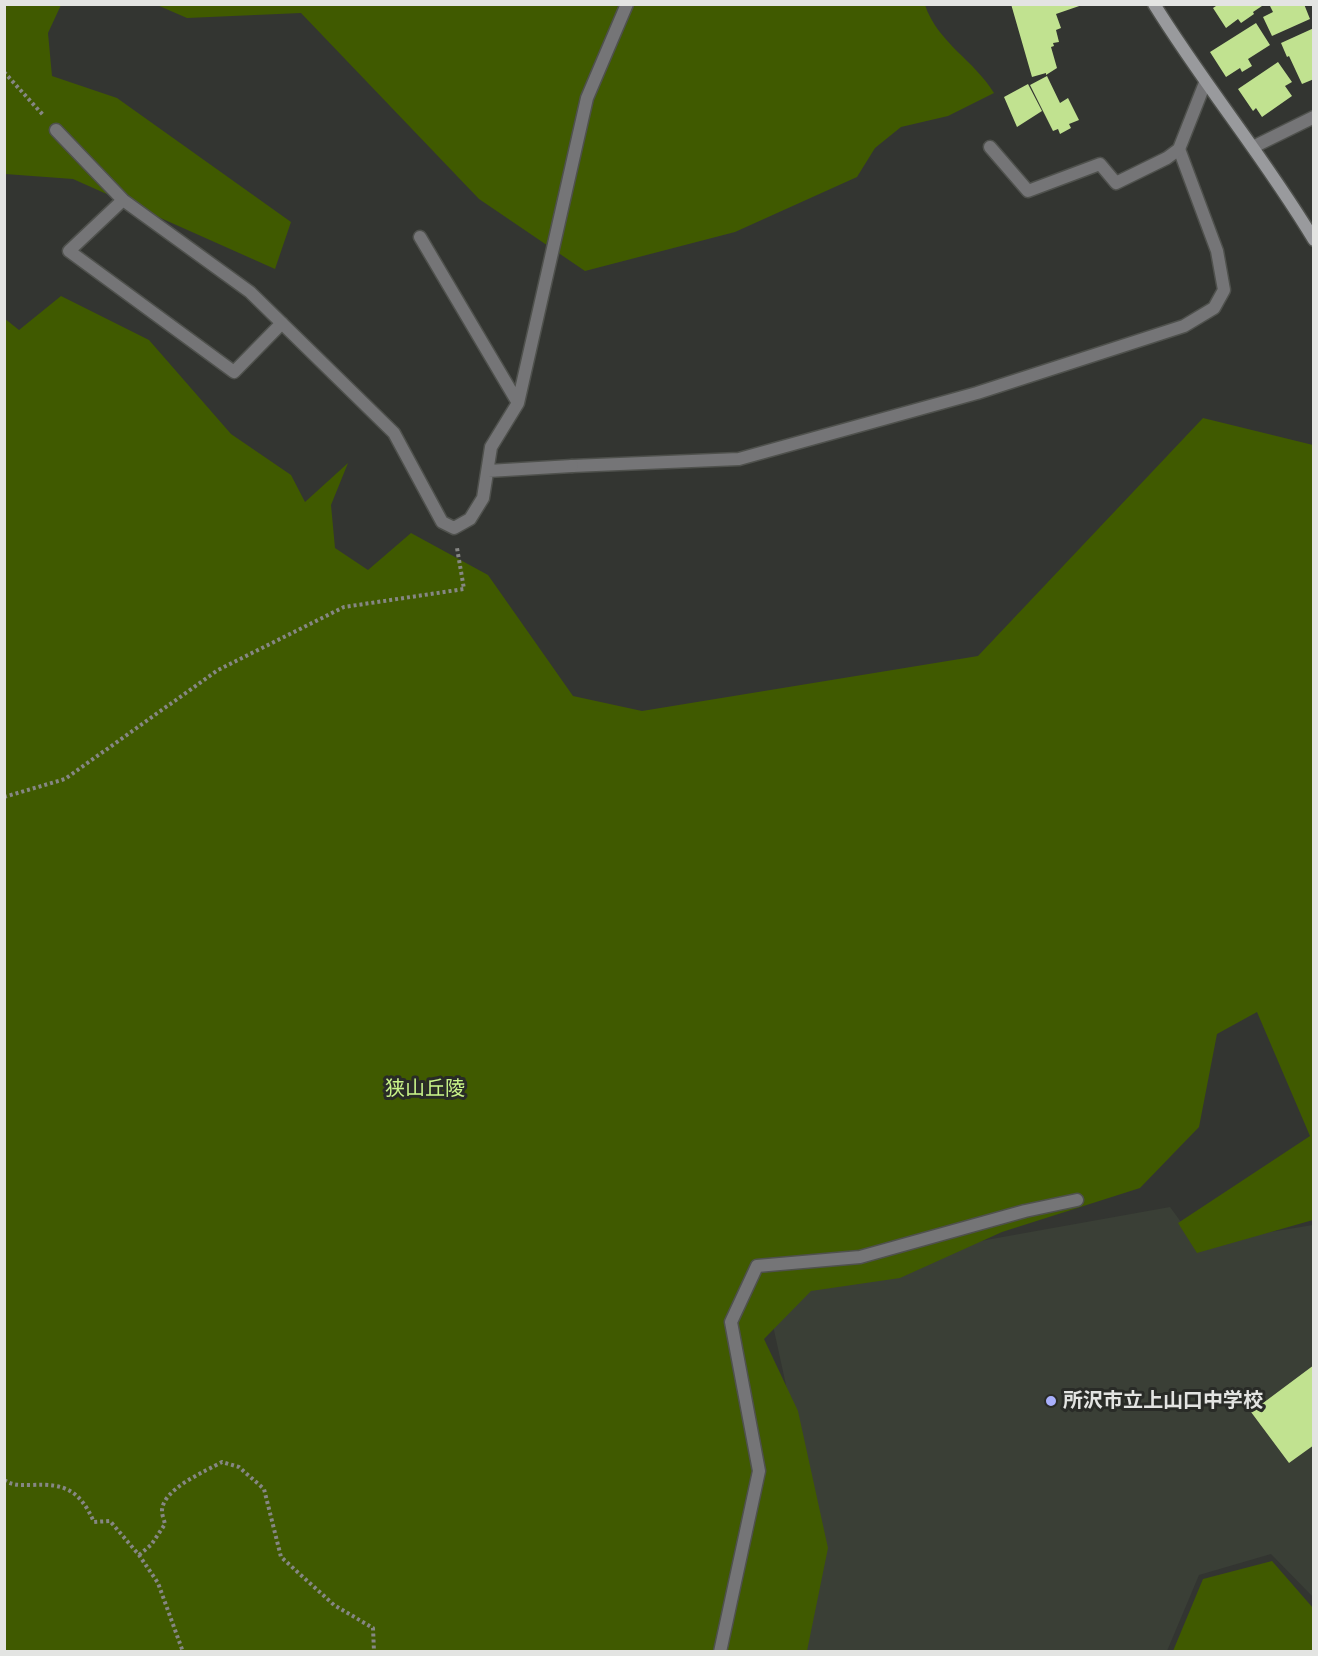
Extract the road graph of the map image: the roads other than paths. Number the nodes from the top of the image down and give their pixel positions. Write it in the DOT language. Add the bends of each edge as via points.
graph roads {
  1 [pos="627,4"];
  2 [pos="1154,4"];
  3 [pos="1204,83"];
  4 [pos="1314,117"];
  5 [pos="56,130"];
  6 [pos="990,147"];
  7 [pos="1253,147"];
  8 [pos="1179,148"];
  9 [pos="123,200"];
  10 [pos="420,237"];
  11 [pos="1314,240"];
  12 [pos="282,323"];
  13 [pos="518,404"];
  14 [pos="488,471"];
  15 [pos="1077,1200"];
  16 [pos="720,1652"];
  1 -- 13 [label="street" via="587,98"];
  2 -- 3 [label="street"];
  3 -- 7 [label="street"];
  3 -- 8 [label="street"];
  4 -- 7 [label="street"];
  5 -- 9 [label="street"];
  6 -- 8 [label="street" via="1029,191 1100,164 1116,183"];
  7 -- 11 [label="street"];
  8 -- 14 [label="street" via="1217,251 1224,290 1214,308 1184,326 976,393 739,459"];
  9 -- 12 [label="street" via="250,292"];
  9 -- 12 [label="street" via="69,252 234,372"];
  10 -- 13 [label="street"];
  12 -- 14 [label="street" via="394,433 442,522 454,528 470,519 483,498"];
  13 -- 14 [label="street" via="491,447"];
  15 -- 16 [label="street" via="860,1257 757,1266 731,1322 759,1471"];
}
